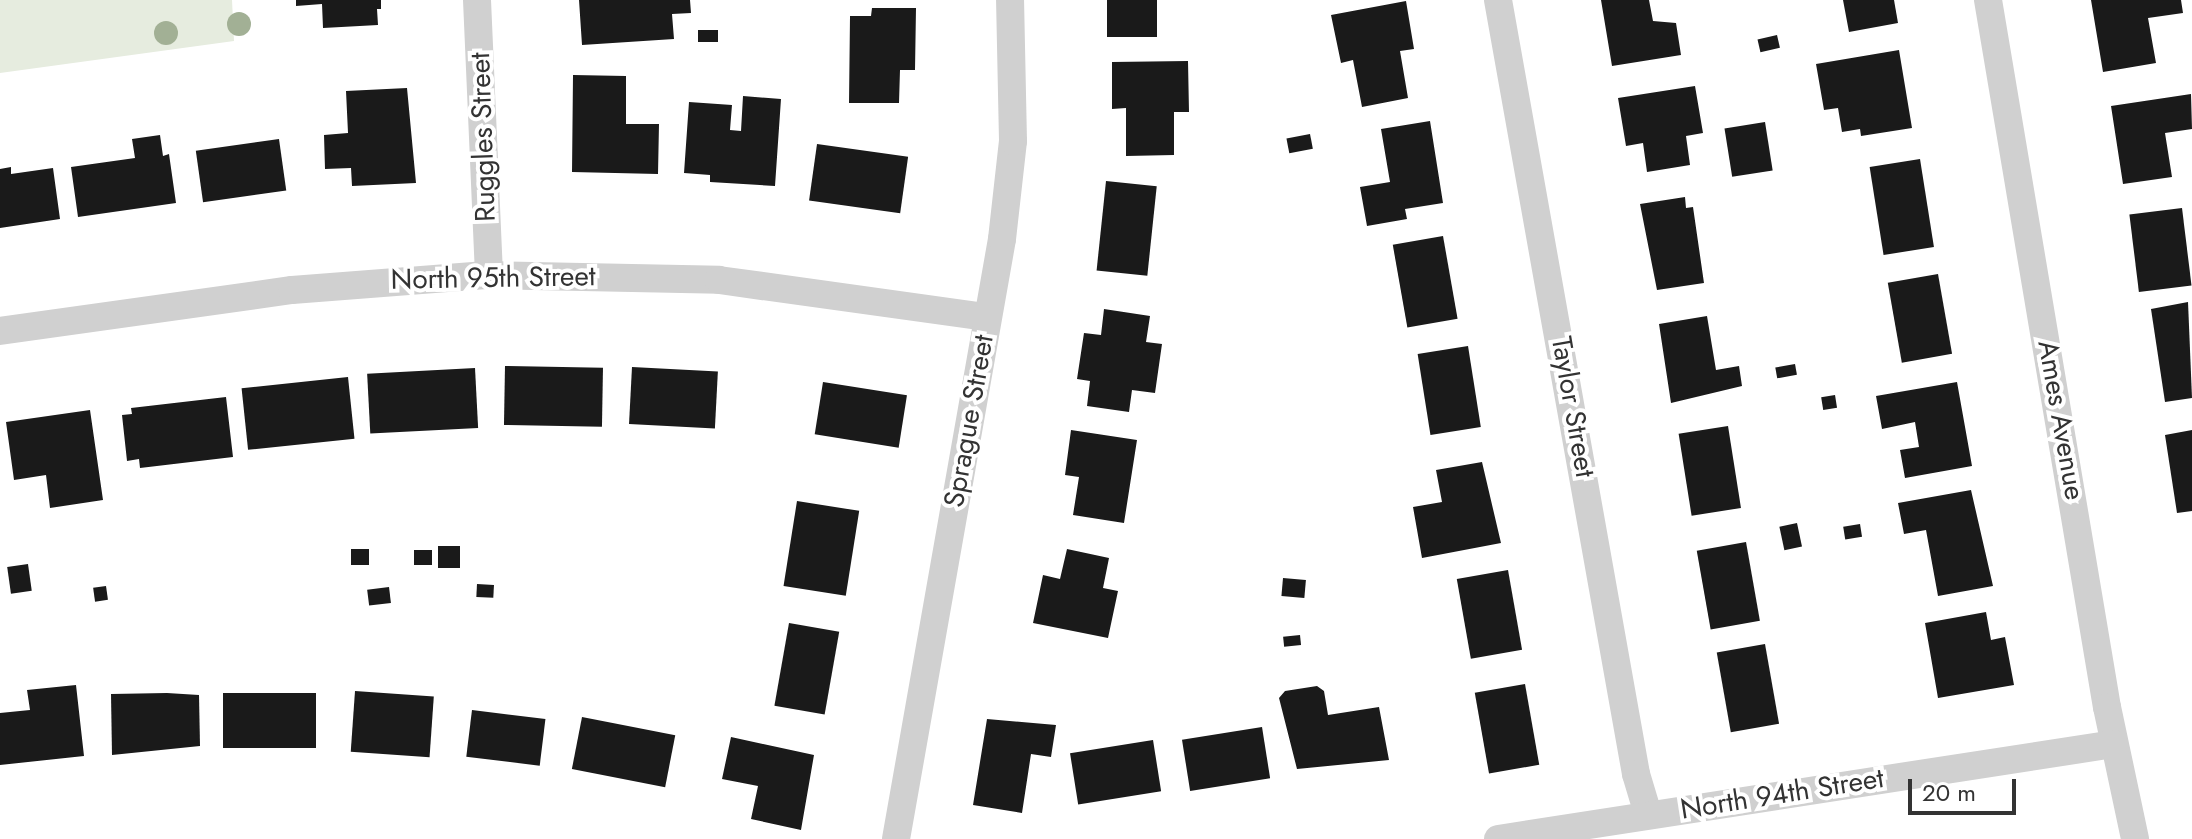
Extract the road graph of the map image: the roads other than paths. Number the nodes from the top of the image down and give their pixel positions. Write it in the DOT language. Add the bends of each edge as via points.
graph roads {
  1 [pos="477,0"];
  2 [pos="1010,0"];
  3 [pos="1498,0"];
  4 [pos="1988,0"];
  5 [pos="489,275"];
  6 [pos="987,317"];
  7 [pos="0,331"];
  8 [pos="2114,744"];
  9 [pos="1648,814"];
  10 [pos="896,839"];
  11 [pos="1498,839"];
  12 [pos="2135,839"];
  1 -- 5 [label="street, Ruggles Street"];
  2 -- 6 [label="street, Sprague Street" via="1013,141"];
  3 -- 9 [label="street, Taylor Street" via="1636,774"];
  4 -- 8 [label="street, Ames Avenue"];
  5 -- 6 [label="street, North 95th Street" via="719,280"];
  5 -- 7 [label="street, North 95th Street" via="292,290"];
  6 -- 10 [label="street, Sprague Street"];
  8 -- 9 [label="street, North 94th Street"];
  8 -- 12 [label="street, Ames Avenue"];
  9 -- 11 [label="street, North 94th Street"];
}
